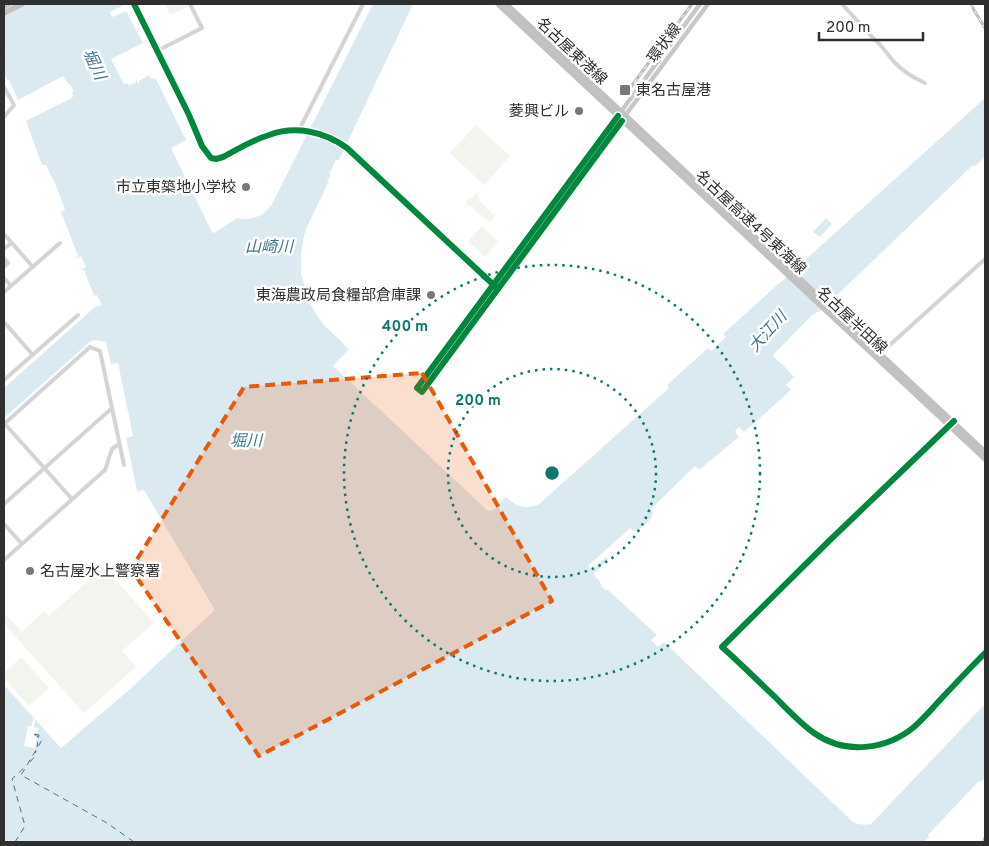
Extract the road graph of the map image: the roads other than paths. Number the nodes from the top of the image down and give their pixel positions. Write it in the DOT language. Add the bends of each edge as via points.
graph roads {
  1 [pos="8,4"];
  2 [pos="22,4"];
  3 [pos="136,4"];
  4 [pos="190,4"];
  5 [pos="363,4"];
  6 [pos="499,4"];
  7 [pos="505,4"];
  8 [pos="700,4"];
  9 [pos="708,4"];
  10 [pos="842,4"];
  11 [pos="4,6"];
  12 [pos="4,13"];
  13 [pos="157,50"];
  14 [pos="925,83"];
  15 [pos="4,87"];
  16 [pos="619,115"];
  17 [pos="4,117"];
  18 [pos="623,119"];
  19 [pos="299,130"];
  20 [pos="4,234"];
  21 [pos="11,243"];
  22 [pos="60,243"];
  23 [pos="4,249"];
  24 [pos="4,258"];
  25 [pos="985,259"];
  26 [pos="4,267"];
  27 [pos="33,267"];
  28 [pos="4,278"];
  29 [pos="494,284"];
  30 [pos="11,286"];
  31 [pos="498,289"];
  32 [pos="4,292"];
  33 [pos="78,315"];
  34 [pos="4,322"];
  35 [pos="881,352"];
  36 [pos="32,354"];
  37 [pos="4,380"];
  38 [pos="111,409"];
  39 [pos="954,421"];
  40 [pos="4,424"];
  41 [pos="948,428"];
  42 [pos="119,444"];
  43 [pos="985,451"];
  44 [pos="985,460"];
  45 [pos="124,465"];
  46 [pos="44,468"];
  47 [pos="72,499"];
  48 [pos="4,504"];
  49 [pos="4,524"];
  50 [pos="22,544"];
  51 [pos="4,560"];
  52 [pos="985,652"];
  1 -- 11 [label="highway"];
  2 -- 12 [label="highway"];
  3 -- 13 [label="street"];
  4 -- 13 [label="street" via="202,28"];
  5 -- 19 [label="street"];
  6 -- 16 [label="main road, 名古屋東港線"];
  6 -- 44 [label="highway, 名古屋高速4号東海線"];
  7 -- 16 [label="main road, 名古屋東港線"];
  7 -- 43 [label="highway, 名古屋高速4号東海線"];
  8 -- 16 [label="main road, 環状線"];
  9 -- 18 [label="main road, 環状線"];
  10 -- 14 [label="street" via="896,64"];
  13 -- 19 [label="street" via="202,146 211,158 223,157 270,134"];
  15 -- 17 [label="street" via="14,105"];
  16 -- 18 [label="main road, 名古屋半田線"];
  16 -- 29 [label="street"];
  18 -- 31 [label="street"];
  18 -- 35 [label="main road, 名古屋半田線" via="696,179"];
  18 -- 41 [label="main road, 名古屋半田線"];
  19 -- 29 [label="street" via="328,137 347,148"];
  20 -- 21 [label="street"];
  21 -- 23 [label="street"];
  21 -- 27 [label="street"];
  22 -- 27 [label="street"];
  24 -- 26 [label="street" via="8,263"];
  25 -- 35 [label="street"];
  27 -- 30 [label="street"];
  28 -- 30 [label="street"];
  29 -- 31 [label="street"];
  29 -- 31 [label="street" via="417,388 422,392"];
  30 -- 32 [label="street"];
  33 -- 36 [label="street"];
  34 -- 36 [label="street"];
  35 -- 39 [label="main road, 名古屋半田線"];
  36 -- 37 [label="street"];
  38 -- 40 [label="street" via="100,351 90,347"];
  38 -- 42 [label="street"];
  38 -- 46 [label="street"];
  39 -- 41 [label="street"];
  39 -- 43 [label="main road, 名古屋半田線"];
  40 -- 46 [label="street"];
  41 -- 44 [label="main road, 名古屋半田線"];
  41 -- 52 [label="street" via="722,646 815,734 839,745 864,748 890,742 906,732"];
  42 -- 45 [label="street"];
  42 -- 47 [label="street" via="112,449 105,470"];
  46 -- 47 [label="street"];
  46 -- 48 [label="street"];
  47 -- 50 [label="street"];
  49 -- 50 [label="street"];
  50 -- 51 [label="street"];
}
